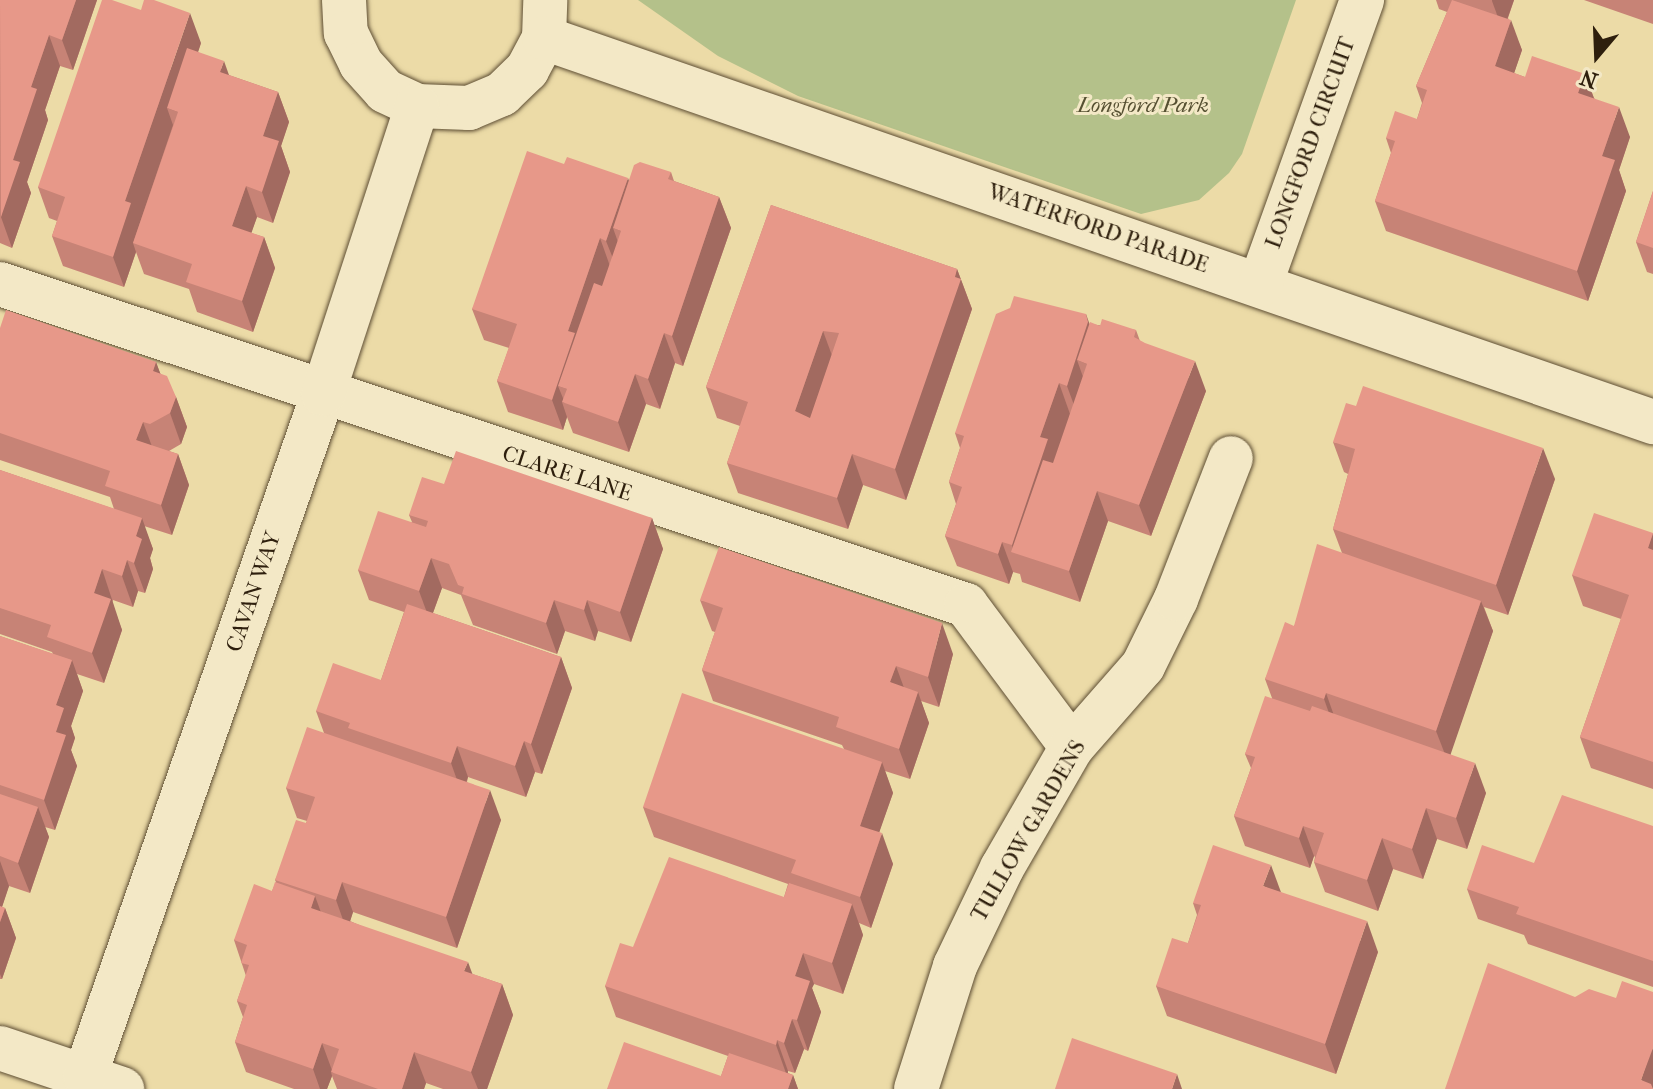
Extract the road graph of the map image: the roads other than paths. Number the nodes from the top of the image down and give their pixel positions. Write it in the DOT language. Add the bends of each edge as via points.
graph roads {
  1 [pos="344,0"];
  2 [pos="1362,0"];
  3 [pos="544,19"];
  4 [pos="417,106"];
  5 [pos="0,284"];
  6 [pos="1260,285"];
  7 [pos="323,394"];
  8 [pos="1653,422"];
  9 [pos="1231,458"];
  10 [pos="1072,747"];
  11 [pos="0,1048"];
  12 [pos="104,1082"];
  13 [pos="916,1089"];
  1 -- 4 [label="street" via="346,33 361,64 385,91"];
  2 -- 6 [label="street, LONGFORD CIRCUIT"];
  3 -- 4 [label="street" via="527,70 502,94 469,108"];
  3 -- 6 [label="street, WATERFORD PARADE"];
  4 -- 7 [label="street, CAVAN WAY"];
  5 -- 7 [label="street, CLARE LANE"];
  6 -- 8 [label="street, WATERFORD PARADE"];
  7 -- 10 [label="street, CLARE LANE" via="966,605"];
  7 -- 12 [label="street, CAVAN WAY"];
  9 -- 10 [label="street, TULLOW GARDENS" via="1176,599 1143,666"];
  10 -- 13 [label="street, TULLOW GARDENS" via="1002,868 955,966"];
  11 -- 12 [label="street"];
}
